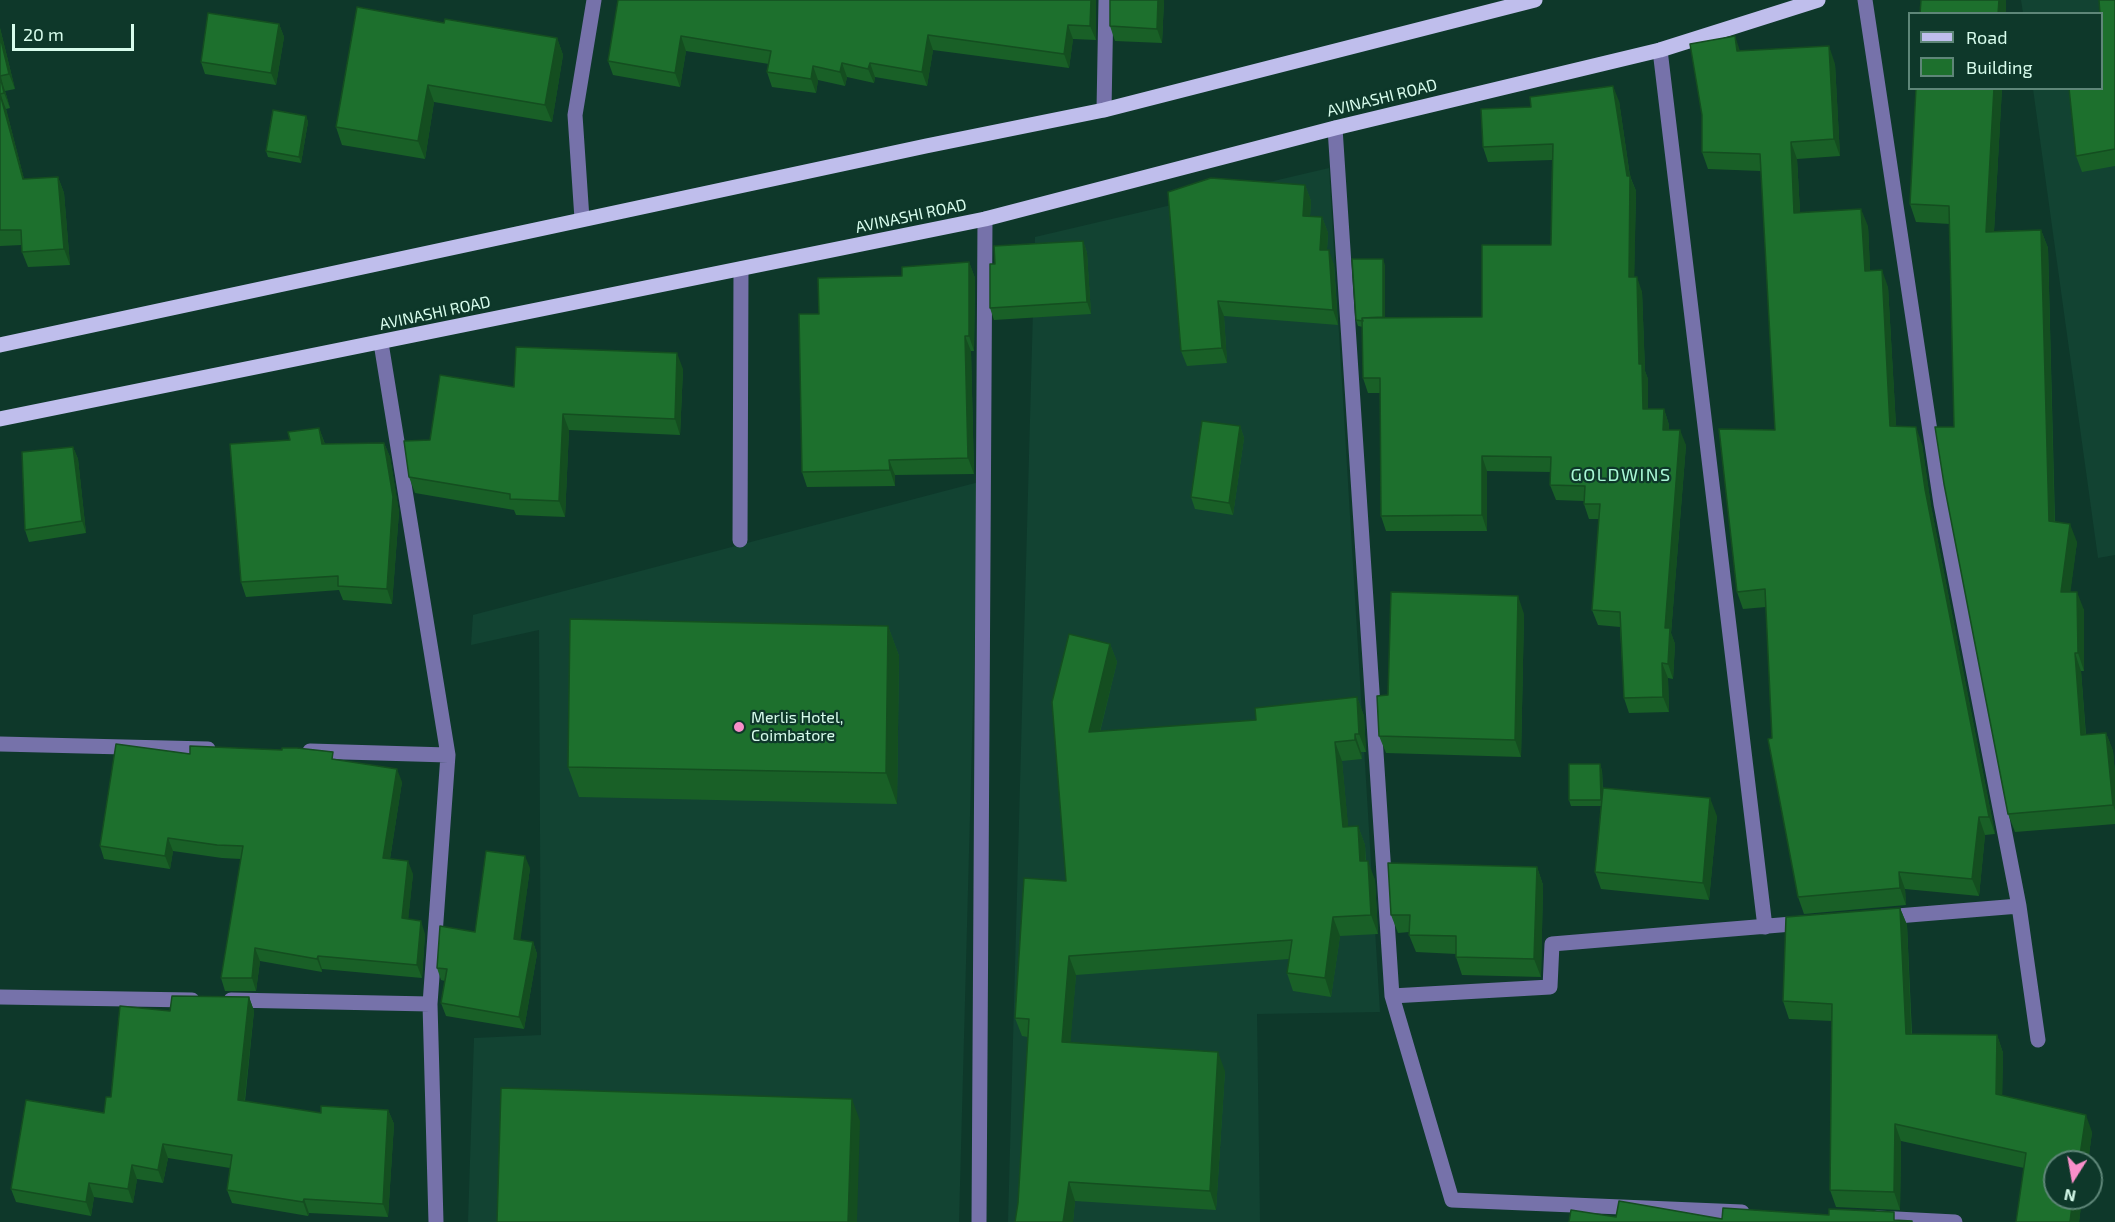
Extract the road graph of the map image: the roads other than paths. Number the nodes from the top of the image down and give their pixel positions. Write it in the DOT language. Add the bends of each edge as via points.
graph roads {
  1 [pos="594,0"];
  2 [pos="1106,0"];
  3 [pos="1536,0"];
  4 [pos="1818,0"];
  5 [pos="1864,0"];
  6 [pos="1660,50"];
  7 [pos="1104,110"];
  8 [pos="1335,128"];
  9 [pos="582,219"];
  10 [pos="985,219"];
  11 [pos="741,270"];
  12 [pos="381,343"];
  13 [pos="0,345"];
  14 [pos="0,419"];
  15 [pos="740,540"];
  16 [pos="0,744"];
  17 [pos="224,749"];
  18 [pos="295,751"];
  19 [pos="448,755"];
  20 [pos="2019,906"];
  21 [pos="1869,918"];
  22 [pos="1823,922"];
  23 [pos="1765,927"];
  24 [pos="1392,996"];
  25 [pos="0,997"];
  26 [pos="430,1004"];
  27 [pos="2038,1040"];
  28 [pos="1762,1213"];
  29 [pos="1857,1218"];
  30 [pos="435,1222"];
  31 [pos="979,1222"];
  32 [pos="1955,1222"];
  1 -- 9 [label="street" via="575,115"];
  2 -- 7 [label="street"];
  3 -- 7 [label="main road"];
  4 -- 6 [label="main road, AVINASHI ROAD"];
  5 -- 20 [label="street" via="1941,504"];
  6 -- 8 [label="main road, AVINASHI ROAD"];
  6 -- 23 [label="street"];
  7 -- 9 [label="main road"];
  8 -- 10 [label="main road, AVINASHI ROAD"];
  8 -- 24 [label="street"];
  9 -- 13 [label="main road"];
  10 -- 11 [label="main road, AVINASHI ROAD"];
  10 -- 31 [label="street"];
  11 -- 12 [label="main road, AVINASHI ROAD"];
  11 -- 15 [label="street"];
  12 -- 14 [label="main road, AVINASHI ROAD"];
  12 -- 19 [label="street"];
  16 -- 17 [label="street"];
  18 -- 19 [label="street"];
  19 -- 26 [label="street"];
  20 -- 21 [label="street"];
  20 -- 27 [label="street"];
  22 -- 23 [label="street"];
  23 -- 24 [label="street" via="1552,944 1550,987"];
  24 -- 28 [label="street" via="1452,1200"];
  25 -- 26 [label="street"];
  26 -- 30 [label="street"];
  29 -- 32 [label="street"];
}
